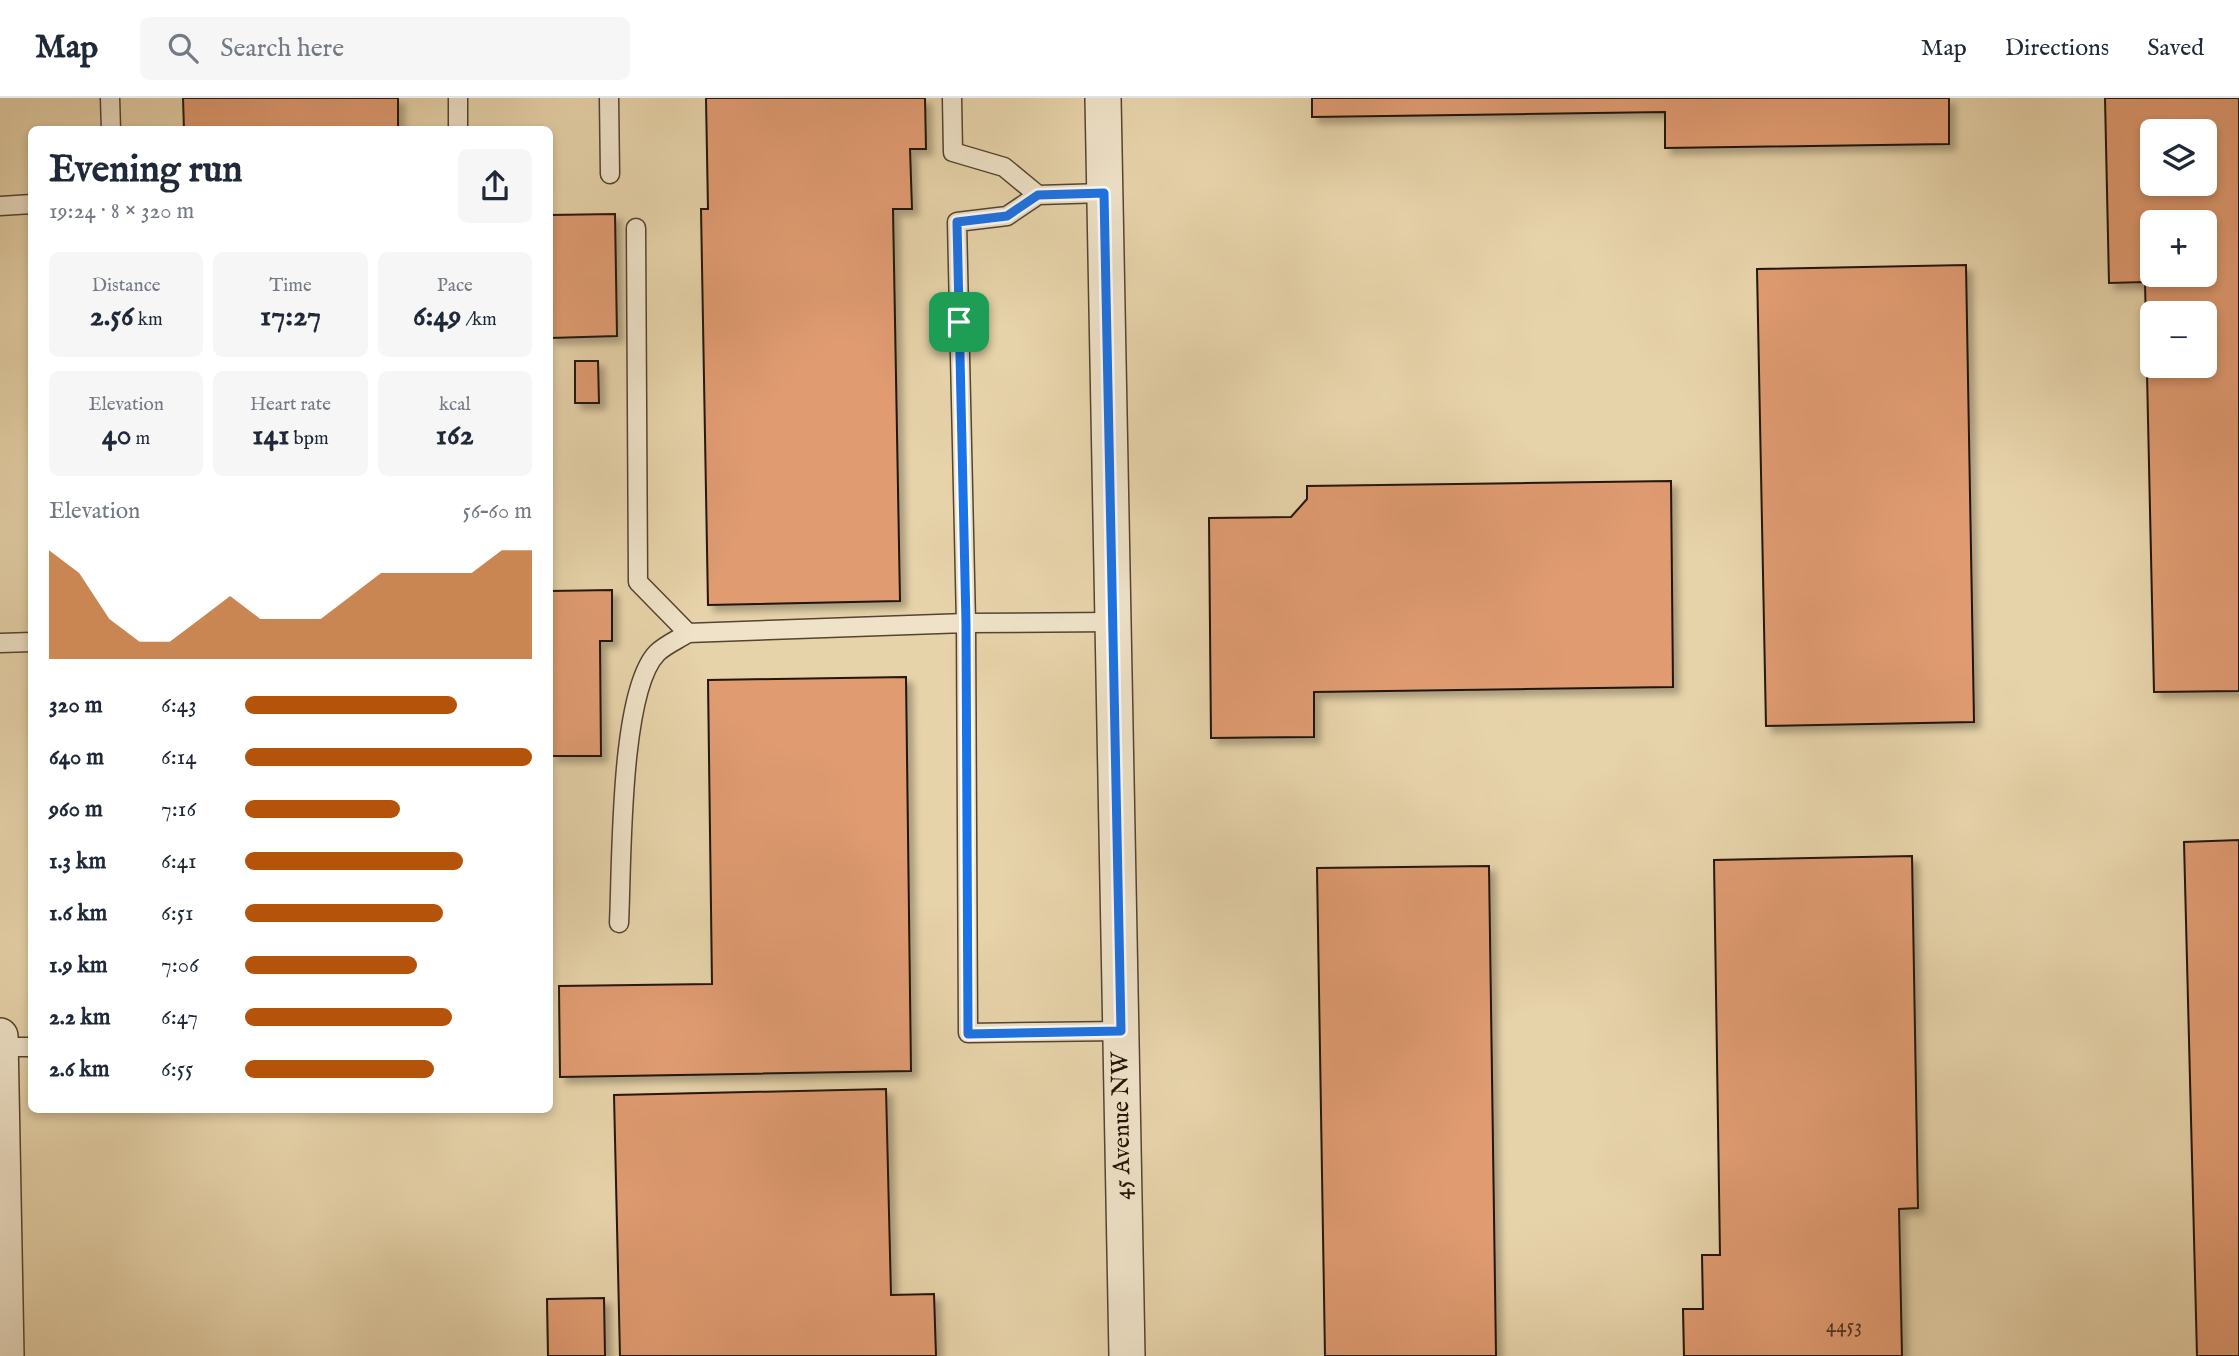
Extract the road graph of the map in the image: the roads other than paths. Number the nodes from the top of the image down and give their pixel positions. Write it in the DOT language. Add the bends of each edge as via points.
graph roads {
  1 [pos="110,98"];
  2 [pos="458,98"];
  3 [pos="609,98"];
  4 [pos="952,98"];
  5 [pos="1103,98"];
  6 [pos="111,126"];
  7 [pos="458,126"];
  8 [pos="610,174"];
  9 [pos="1104,193"];
  10 [pos="1038,195"];
  11 [pos="28,204"];
  12 [pos="0,206"];
  13 [pos="636,228"];
  14 [pos="1113,622"];
  15 [pos="966,623"];
  16 [pos="688,633"];
  17 [pos="28,642"];
  18 [pos="0,643"];
  19 [pos="619,923"];
  20 [pos="1121,1031"];
  21 [pos="0,1036"];
  22 [pos="28,1047"];
  23 [pos="0,1048"];
  24 [pos="6,1356"];
  25 [pos="1127,1356"];
  1 -- 6 [label="lane"];
  2 -- 7 [label="lane"];
  3 -- 8 [label="lane"];
  4 -- 10 [label="lane" via="953,152 1004,167"];
  5 -- 9 [label="street, 45 Avenue NW"];
  9 -- 10 [label="lane"];
  9 -- 14 [label="street, 45 Avenue NW"];
  10 -- 15 [label="lane" via="1007,216 957,222"];
  11 -- 12 [label="lane"];
  13 -- 16 [label="lane" via="638,582"];
  14 -- 15 [label="lane"];
  14 -- 20 [label="street, 45 Avenue NW"];
  15 -- 16 [label="lane"];
  15 -- 20 [label="lane" via="968,1034"];
  16 -- 19 [label="lane" via="656,654 639,686 628,737"];
  17 -- 18 [label="lane"];
  20 -- 25 [label="street, 45 Avenue NW"];
  21 -- 23 [label="street"];
  22 -- 23 [label="lane"];
  23 -- 24 [label="street"];
}
